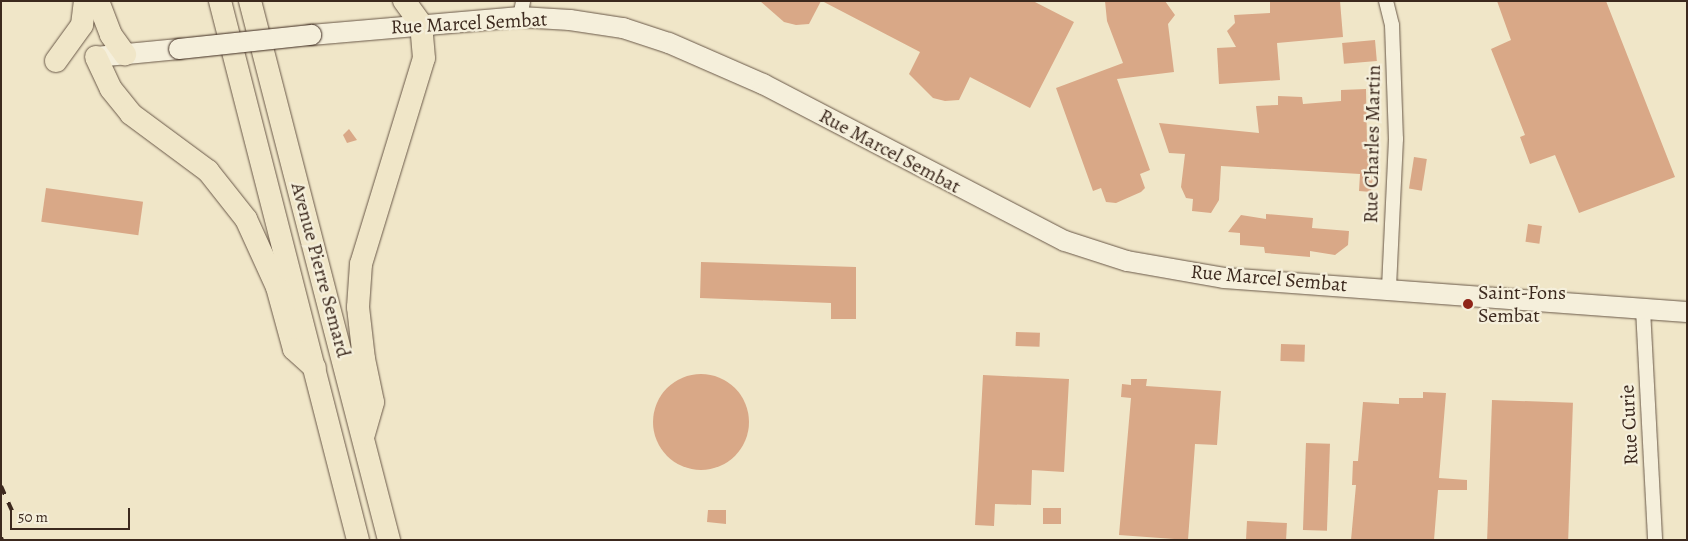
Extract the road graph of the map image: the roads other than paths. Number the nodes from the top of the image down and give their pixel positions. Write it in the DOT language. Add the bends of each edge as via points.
graph roads {
  1 [pos="84,1"];
  2 [pos="98,1"];
  3 [pos="220,1"];
  4 [pos="250,1"];
  5 [pos="404,1"];
  6 [pos="1386,1"];
  7 [pos="522,9"];
  8 [pos="421,24"];
  9 [pos="125,54"];
  10 [pos="96,57"];
  11 [pos="56,61"];
  12 [pos="1389,288"];
  13 [pos="1643,309"];
  14 [pos="1687,312"];
  15 [pos="315,368"];
  16 [pos="364,435"];
  17 [pos="358,540"];
  18 [pos="389,540"];
  19 [pos="1655,540"];
  1 -- 11 [label="highway" via="82,25"];
  2 -- 9 [label="highway" via="111,36"];
  3 -- 15 [label="highway, Avenue Pierre Semard"];
  4 -- 16 [label="highway, Avenue Pierre Semard"];
  5 -- 8 [label="highway"];
  6 -- 12 [label="street, Rue Charles Martin" via="1392,25 1396,139"];
  7 -- 8 [label="main road, Rue Marcel Sembat"];
  7 -- 12 [label="main road, Rue Marcel Sembat" via="624,28 669,43 763,84 1065,241 1098,252 1127,261 1224,278"];
  8 -- 9 [label="main road, Rue Marcel Sembat, bridge"];
  8 -- 16 [label="highway" via="424,58 362,264 358,307 373,402"];
  9 -- 10 [label="main road, Rue Marcel Sembat"];
  10 -- 15 [label="highway" via="111,89 131,114 208,171 246,219 274,280 294,349"];
  12 -- 13 [label="main road, Rue Marcel Sembat"];
  13 -- 14 [label="main road, Rue Marcel Sembat"];
  13 -- 19 [label="street, Rue Curie"];
  15 -- 17 [label="highway, Avenue Pierre Semard"];
  16 -- 18 [label="highway, Avenue Pierre Semard"];
}
